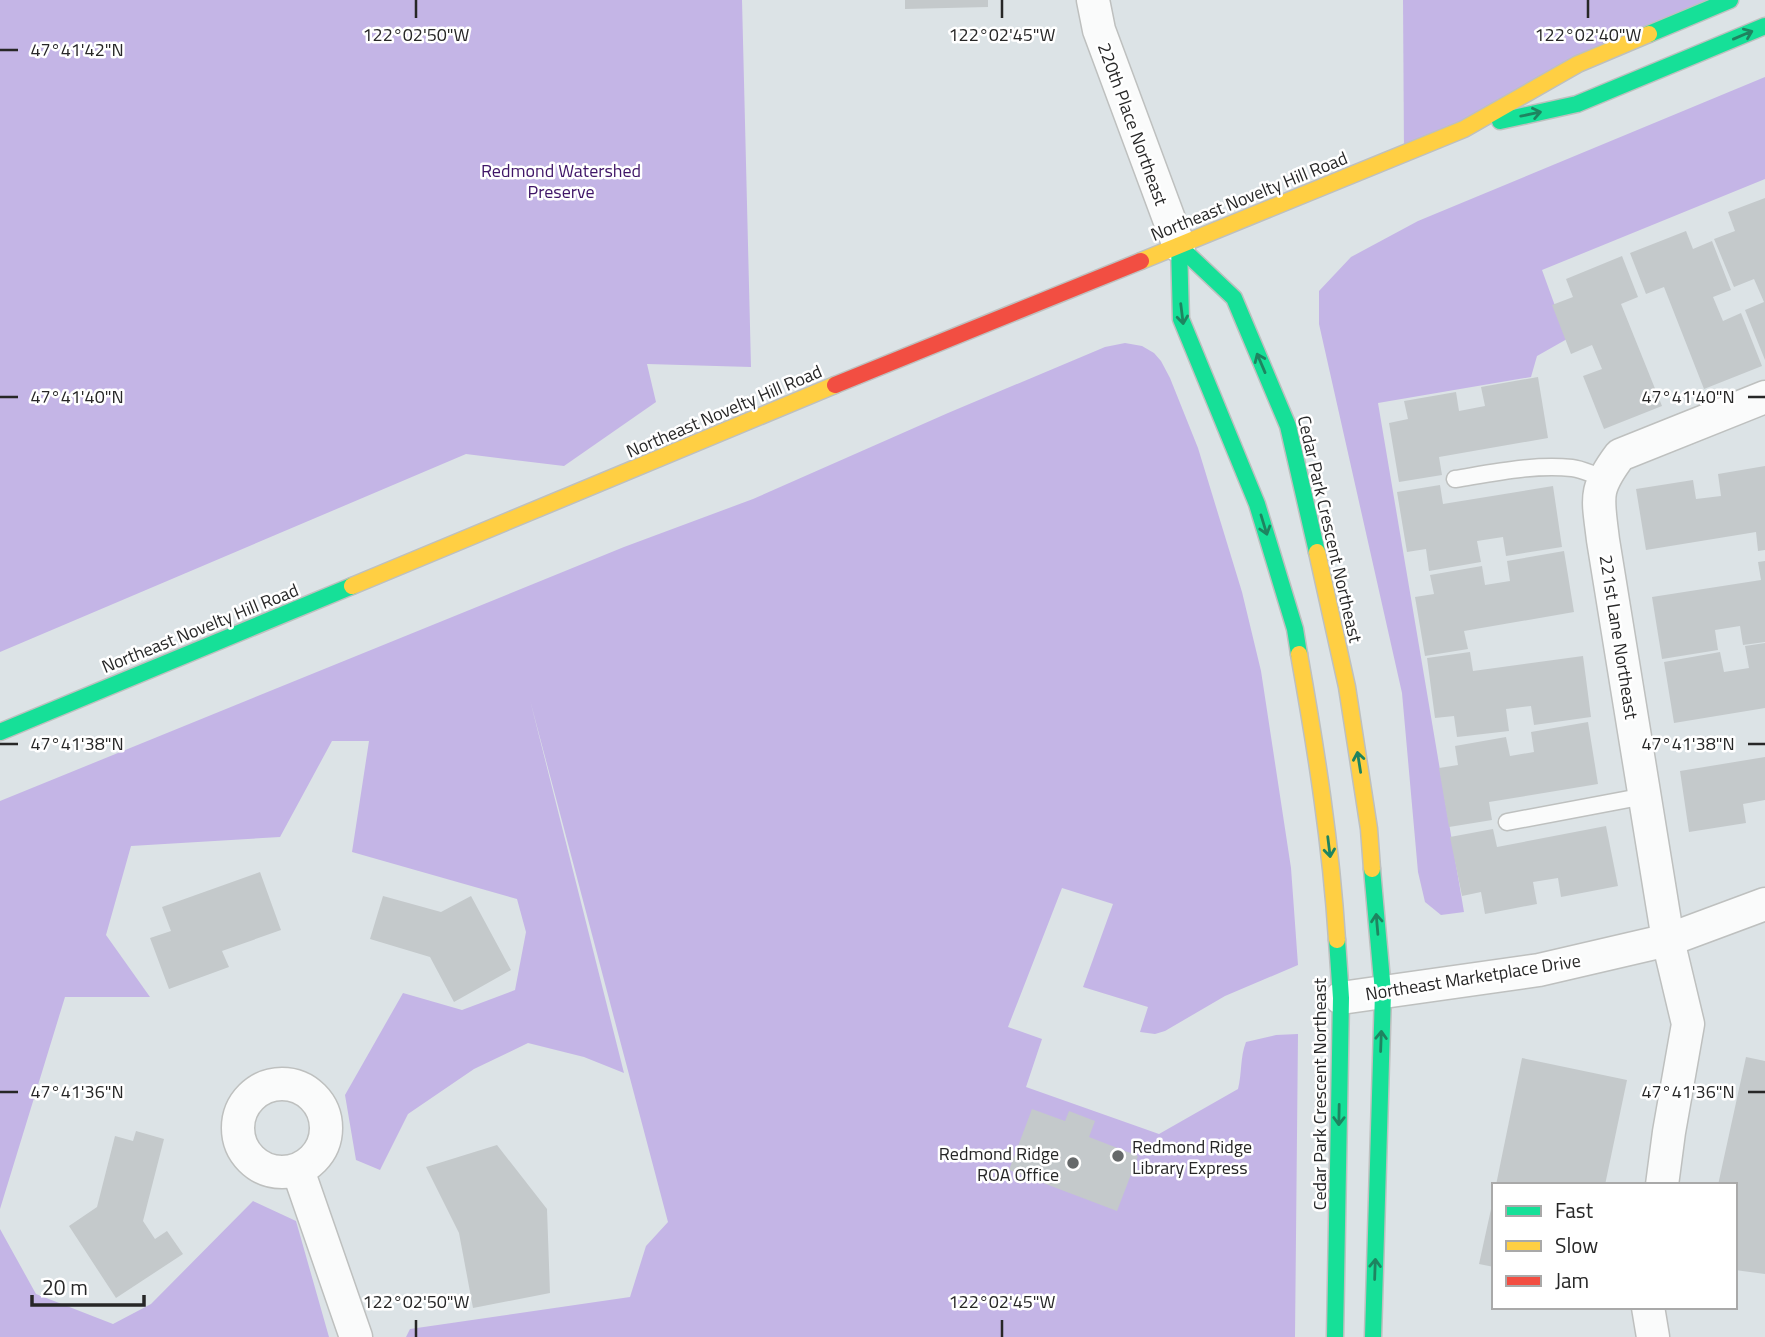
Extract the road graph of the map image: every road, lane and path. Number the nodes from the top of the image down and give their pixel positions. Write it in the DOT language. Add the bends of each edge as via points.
graph roads {
  1 [pos="1093,0"];
  2 [pos="1730,0"];
  3 [pos="1765,26"];
  4 [pos="1464,129"];
  5 [pos="1179,246"];
  6 [pos="1765,397"];
  7 [pos="1604,478"];
  8 [pos="1455,479"];
  9 [pos="0,732"];
  10 [pos="1644,796"];
  11 [pos="1507,822"];
  12 [pos="1765,904"];
  13 [pos="1668,940"];
  14 [pos="1382,992"];
  15 [pos="1341,998"];
  16 [pos="298,1170"];
  17 [pos="1662,1183"];
  18 [pos="1648,1309"];
  19 [pos="356,1337"];
  20 [pos="1335,1337"];
  21 [pos="1373,1337"];
  22 [pos="1653,1337"];
  1 -- 5 [label="street, 220th Place Northeast" via="1099,30"];
  2 -- 4 [label="street, Northeast Novelty Hill Road" via="1578,64"];
  4 -- 3 [label="street, Northeast Novelty Hill Road, one-way" via="1577,104"];
  4 -- 5 [label="street, Northeast Novelty Hill Road"];
  5 -- 9 [label="street, Northeast Novelty Hill Road"];
  14 -- 5 [label="street, Cedar Park Crescent Northeast, one-way" via="1369,829 1347,687 1288,426 1234,298"];
  5 -- 15 [label="street, Cedar Park Crescent Northeast, one-way" via="1181,319 1257,504 1295,629 1333,880"];
  6 -- 7 [label="street" via="1620,455"];
  7 -- 8 [label="lane" via="1573,468 1539,468"];
  7 -- 10 [label="street, 221st Lane Northeast" via="1598,497 1600,518"];
  10 -- 11 [label="lane"];
  10 -- 13 [label="street, 221st Lane Northeast"];
  12 -- 13 [label="street, Northeast Marketplace Drive"];
  13 -- 14 [label="street, Northeast Marketplace Drive" via="1539,970"];
  13 -- 17 [label="street, 221st Lane Northeast" via="1688,1024"];
  14 -- 15 [label="street, Northeast Marketplace Drive"];
  21 -- 14 [label="street, Cedar Park Crescent Northeast, one-way"];
  15 -- 20 [label="street, Cedar Park Crescent Northeast, one-way"];
  16 -- 19 [label="street"];
  18 -- 22 [label="street"];
}
